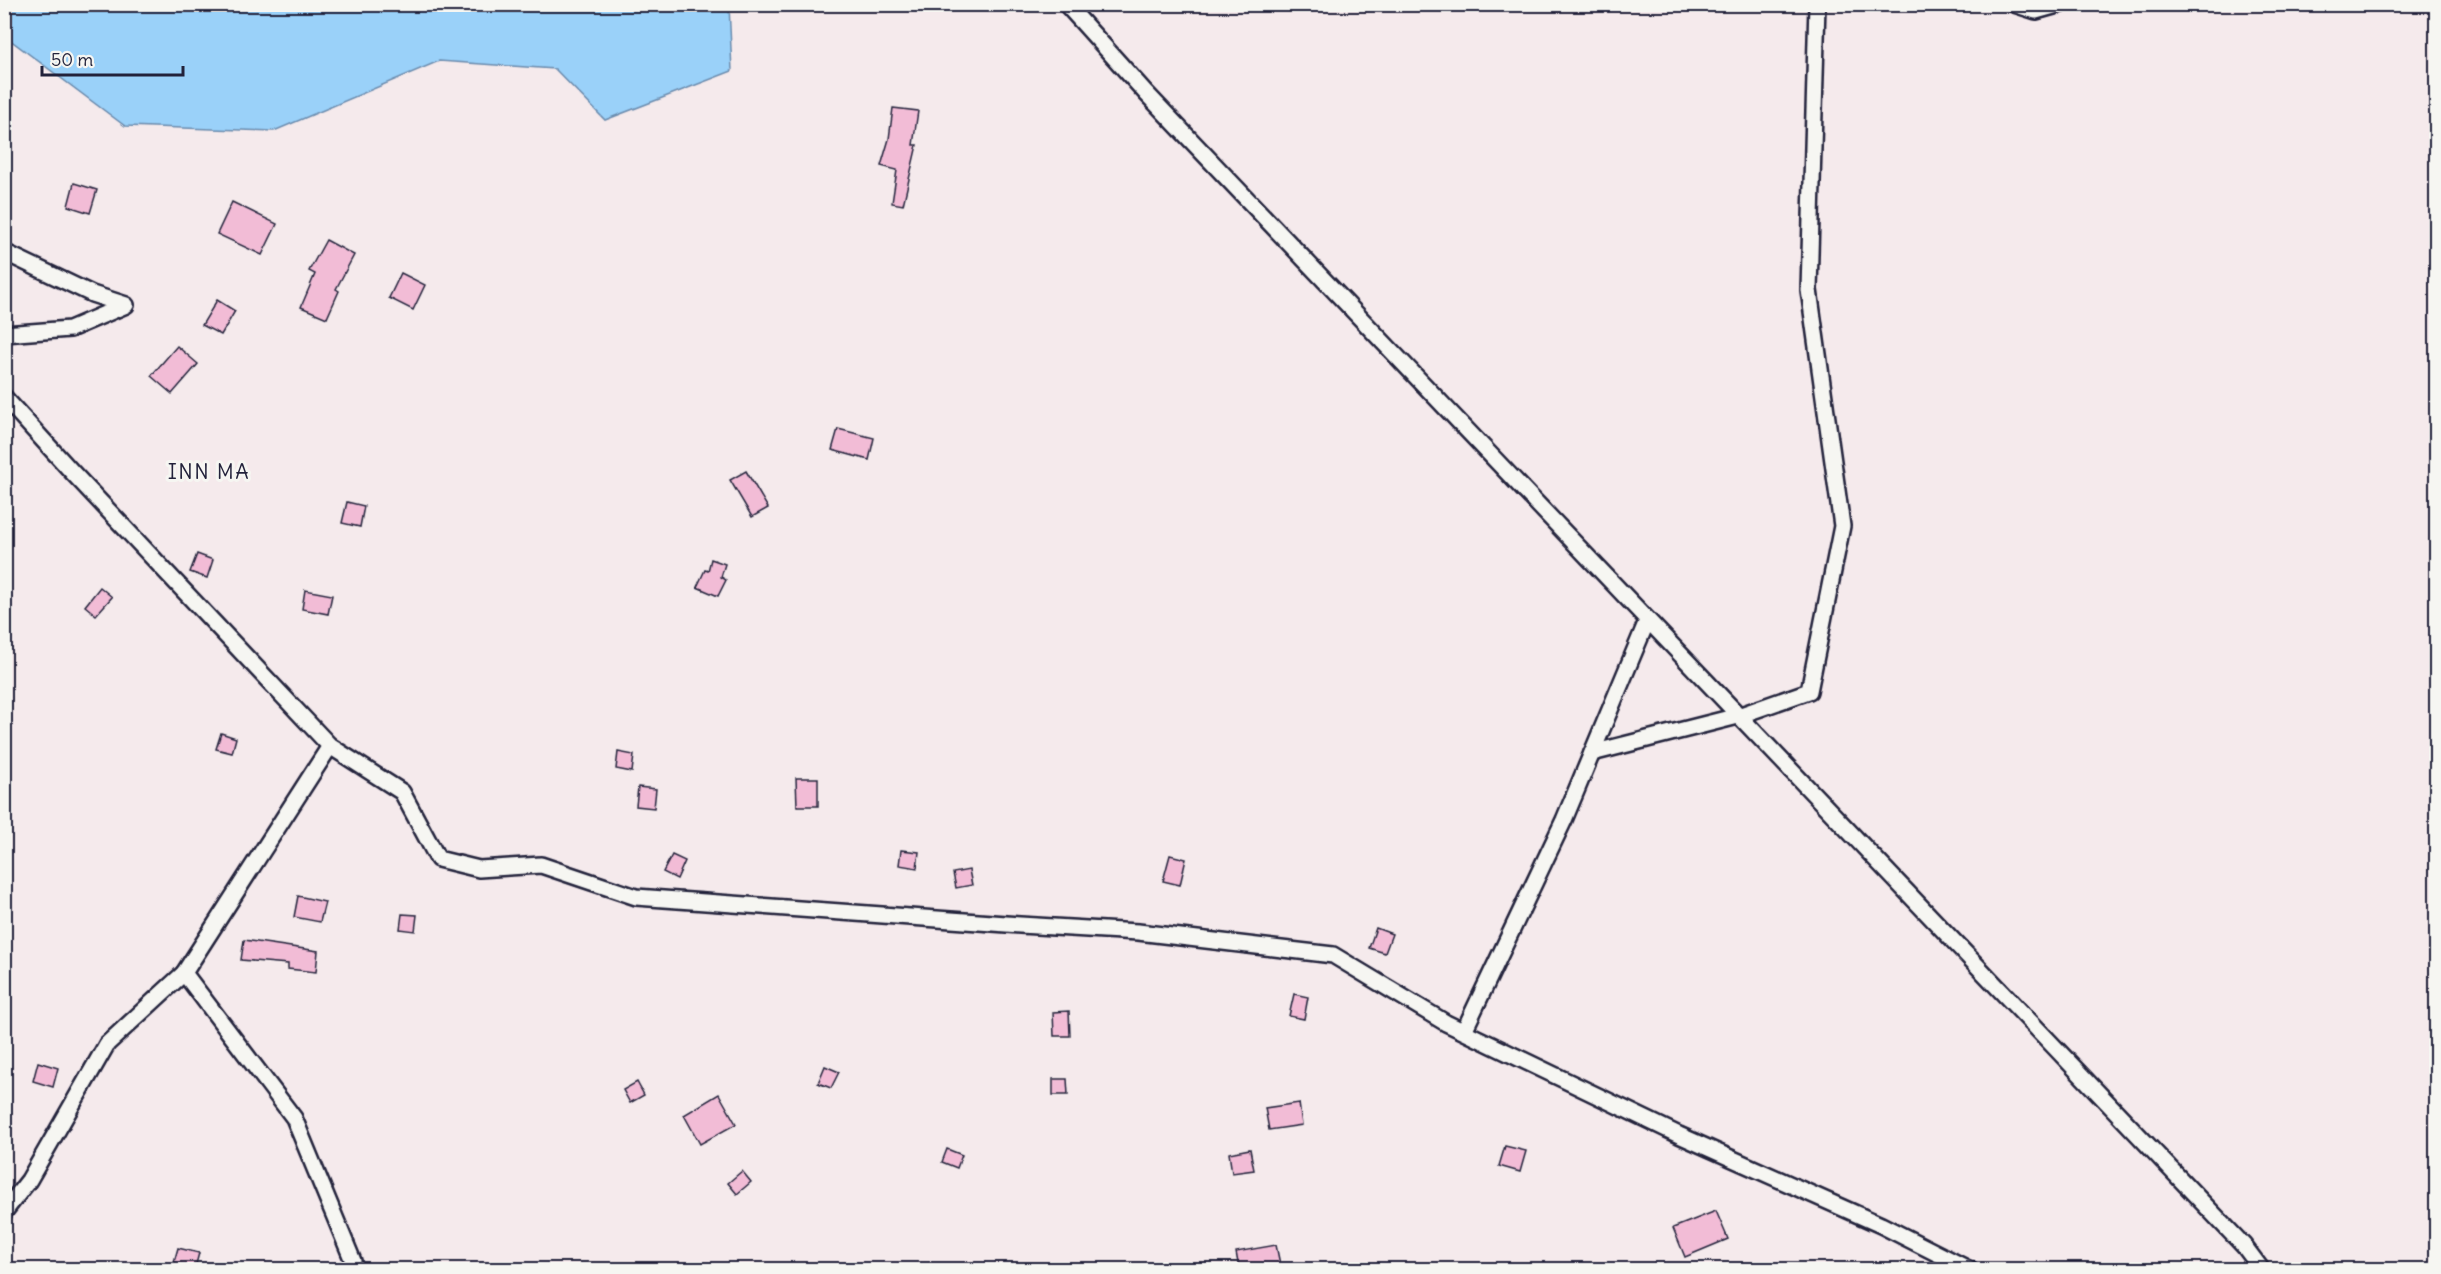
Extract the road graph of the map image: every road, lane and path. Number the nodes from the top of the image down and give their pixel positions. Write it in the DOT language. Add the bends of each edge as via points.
graph roads {
  1 [pos="1066,4"];
  2 [pos="1817,4"];
  3 [pos="2014,4"];
  4 [pos="2061,4"];
  5 [pos="4,252"];
  6 [pos="4,334"];
  7 [pos="4,397"];
  8 [pos="1647,621"];
  9 [pos="1738,716"];
  10 [pos="330,746"];
  11 [pos="1592,753"];
  12 [pos="184,973"];
  13 [pos="1464,1031"];
  14 [pos="4,1212"];
  15 [pos="350,1269"];
  16 [pos="1970,1269"];
  17 [pos="2262,1269"];
  1 -- 8 [label="street"];
  2 -- 9 [label="street" via="1809,290 1842,526 1809,691"];
  3 -- 4 [label="street" via="2036,11"];
  5 -- 6 [label="street" via="92,294 126,305 70,329"];
  7 -- 10 [label="street"];
  8 -- 9 [label="street"];
  8 -- 11 [label="street"];
  9 -- 11 [label="street"];
  9 -- 17 [label="street"];
  10 -- 12 [label="street"];
  10 -- 13 [label="street" via="402,792 438,859 479,869 541,865 636,897 1138,932 1333,955"];
  11 -- 13 [label="street"];
  12 -- 14 [label="street" via="107,1044 29,1180"];
  12 -- 15 [label="street" via="294,1118 353,1261"];
  13 -- 16 [label="street"];
}
